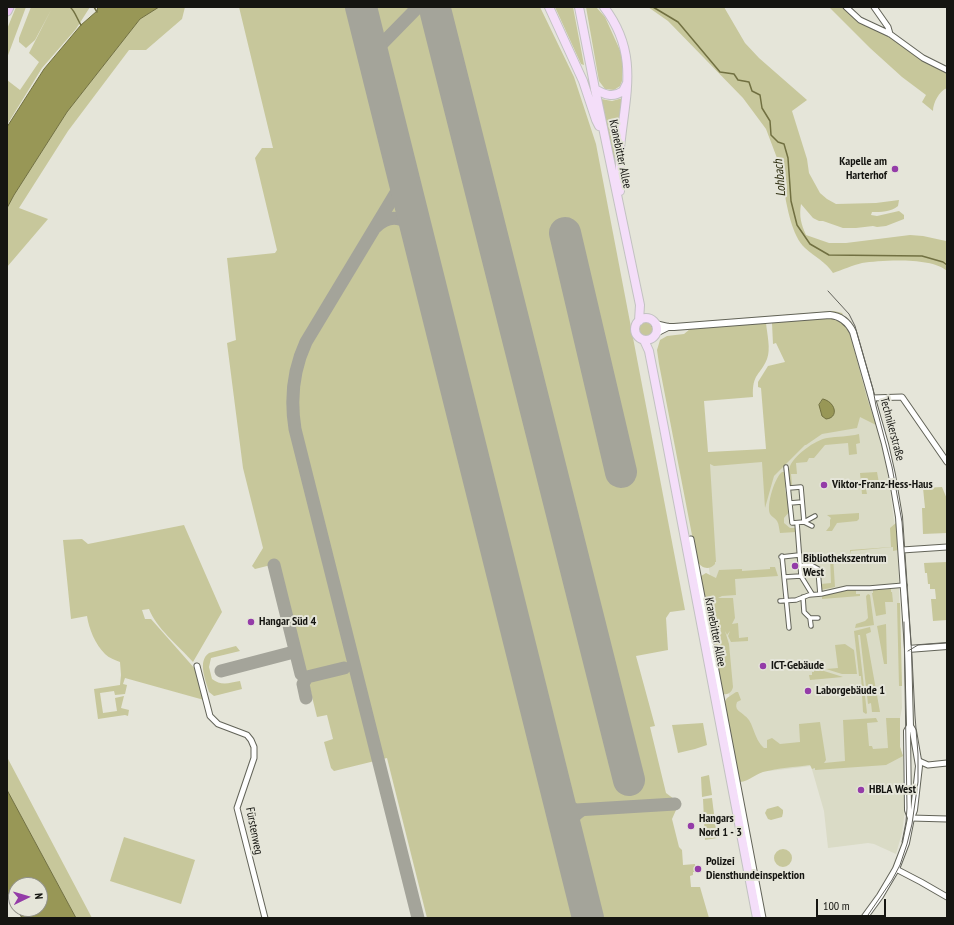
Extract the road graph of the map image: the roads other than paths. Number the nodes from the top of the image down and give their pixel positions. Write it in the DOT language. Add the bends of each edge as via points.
graph roads {
  1 [pos="9,7"];
  2 [pos="549,7"];
  3 [pos="579,7"];
  4 [pos="604,7"];
  5 [pos="846,7"];
  6 [pos="874,7"];
  7 [pos="7,11"];
  8 [pos="890,34"];
  9 [pos="947,70"];
  10 [pos="627,81"];
  11 [pos="595,89"];
  12 [pos="604,136"];
  13 [pos="618,201"];
  14 [pos="640,305"];
  15 [pos="648,319"];
  16 [pos="639,321"];
  17 [pos="655,324"];
  18 [pos="668,327"];
  19 [pos="651,337"];
  20 [pos="872,398"];
  21 [pos="947,462"];
  22 [pos="786,467"];
  23 [pos="789,488"];
  24 [pos="802,502"];
  25 [pos="790,503"];
  26 [pos="815,516"];
  27 [pos="804,522"];
  28 [pos="797,523"];
  29 [pos="812,526"];
  30 [pos="691,539"];
  31 [pos="947,546"];
  32 [pos="902,550"];
  33 [pos="799,555"];
  34 [pos="800,566"];
  35 [pos="801,576"];
  36 [pos="784,577"];
  37 [pos="904,585"];
  38 [pos="812,594"];
  39 [pos="820,594"];
  40 [pos="803,597"];
  41 [pos="780,601"];
  42 [pos="787,601"];
  43 [pos="810,618"];
  44 [pos="818,618"];
  45 [pos="811,626"];
  46 [pos="789,628"];
  47 [pos="947,646"];
  48 [pos="908,649"];
  49 [pos="197,666"];
  50 [pos="910,726"];
  51 [pos="947,763"];
  52 [pos="918,765"];
  53 [pos="907,766"];
  54 [pos="911,818"];
  55 [pos="947,819"];
  56 [pos="896,869"];
  57 [pos="947,897"];
  58 [pos="262,909"];
  59 [pos="260,918"];
  60 [pos="265,918"];
  61 [pos="757,918"];
  62 [pos="763,918"];
  63 [pos="864,918"];
  1 -- 7 [label="highway"];
  2 -- 12 [label="main road"];
  3 -- 11 [label="main road, Kranebitter Allee"];
  4 -- 10 [label="main road" via="622,38"];
  5 -- 8 [label="street" via="860,20"];
  6 -- 8 [label="street"];
  8 -- 9 [label="street" via="923,58"];
  10 -- 11 [label="main road" via="623,91 615,95 606,95"];
  10 -- 13 [label="main road"];
  11 -- 12 [label="main road, Kranebitter Allee"];
  12 -- 13 [label="main road, Kranebitter Allee"];
  13 -- 14 [label="main road, Kranebitter Allee"];
  14 -- 15 [label="main road, Kranebitter Allee"];
  14 -- 16 [label="main road, Kranebitter Allee"];
  15 -- 16 [label="main road"];
  15 -- 17 [label="main road"];
  16 -- 19 [label="main road" via="636,326 638,337"];
  17 -- 18 [label="street, Technikerstraße"];
  17 -- 19 [label="main road"];
  18 -- 19 [label="street, Technikerstraße"];
  18 -- 20 [label="street, Technikerstraße" via="838,316 853,332"];
  19 -- 61 [label="main road, Kranebitter Allee" via="649,351"];
  20 -- 21 [label="street" via="902,397"];
  20 -- 32 [label="street, Technikerstraße" via="891,468"];
  22 -- 23 [label="street"];
  23 -- 24 [label="street" via="801,487"];
  23 -- 25 [label="street"];
  24 -- 25 [label="street"];
  24 -- 27 [label="street"];
  25 -- 28 [label="street" via="792,523"];
  26 -- 27 [label="street"];
  27 -- 28 [label="street"];
  27 -- 29 [label="street"];
  28 -- 33 [label="street"];
  30 -- 62 [label="street, Kranebitter Allee"];
  31 -- 32 [label="street"];
  32 -- 37 [label="street, Technikerstraße"];
  33 -- 34 [label="street"];
  33 -- 36 [label="street" via="782,556"];
  34 -- 35 [label="street"];
  34 -- 39 [label="street" via="811,565 819,570"];
  35 -- 36 [label="street"];
  35 -- 38 [label="street"];
  36 -- 42 [label="street"];
  37 -- 39 [label="street" via="847,588"];
  37 -- 48 [label="street, Technikerstraße"];
  38 -- 39 [label="street"];
  38 -- 40 [label="street"];
  40 -- 42 [label="street"];
  40 -- 43 [label="street" via="804,612"];
  41 -- 42 [label="street"];
  42 -- 46 [label="street"];
  43 -- 44 [label="street"];
  43 -- 45 [label="street"];
  47 -- 48 [label="street"];
  48 -- 50 [label="street, Technikerstraße"];
  49 -- 58 [label="street, Fürstenweg" via="210,716 218,724 247,735 254,748 254,758 237,808"];
  50 -- 52 [label="street, Technikerstraße"];
  50 -- 53 [label="street, Technikerstraße" via="906,732"];
  51 -- 52 [label="street"];
  52 -- 53 [label="street" via="910,760"];
  52 -- 53 [label="street" via="915,772 911,772"];
  52 -- 54 [label="street, Technikerstraße"];
  53 -- 54 [label="street, Technikerstraße" via="908,810"];
  54 -- 55 [label="street"];
  54 -- 56 [label="street, Technikerstraße" via="906,843"];
  56 -- 57 [label="street"];
  56 -- 63 [label="street, Technikerstraße"];
  58 -- 59 [label="street, Fürstenweg"];
  58 -- 60 [label="street, Fürstenweg"];
}
